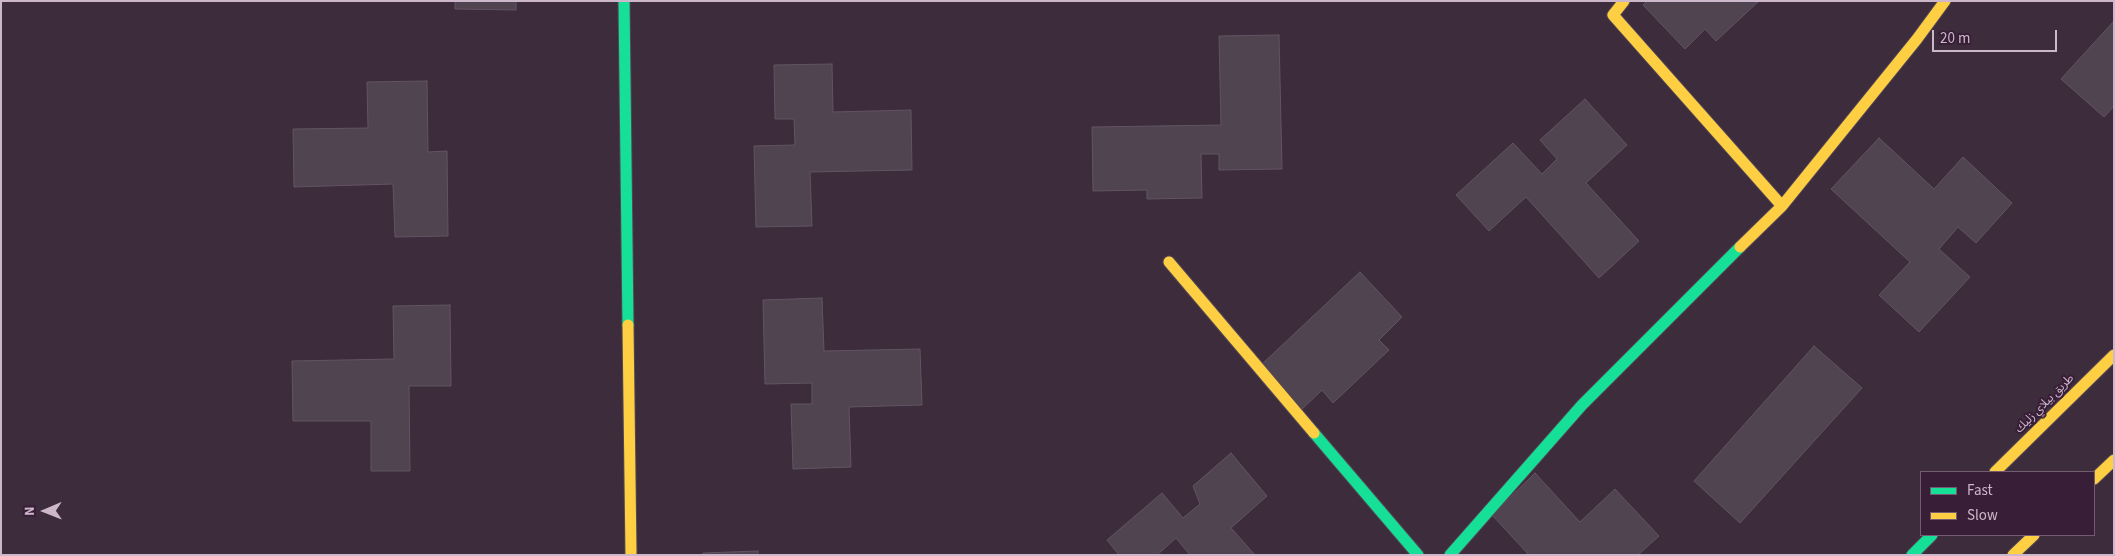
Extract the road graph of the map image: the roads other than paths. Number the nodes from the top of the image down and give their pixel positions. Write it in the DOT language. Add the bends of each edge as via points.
graph roads {
  1 [pos="624,1"];
  2 [pos="1624,1"];
  3 [pos="1945,1"];
  4 [pos="1782,206"];
  5 [pos="1168,262"];
  6 [pos="2114,355"];
  7 [pos="2114,460"];
  8 [pos="1996,471"];
  9 [pos="2095,478"];
  10 [pos="1931,536"];
  11 [pos="2033,536"];
  12 [pos="631,555"];
  13 [pos="1418,555"];
  14 [pos="1450,555"];
  15 [pos="1912,555"];
  16 [pos="2013,555"];
  1 -- 12 [label="street"];
  2 -- 4 [label="street" via="1613,15"];
  3 -- 4 [label="street"];
  4 -- 14 [label="street" via="1582,405"];
  5 -- 13 [label="street"];
  6 -- 8 [label="street, طريق بيلاي زليك"];
  7 -- 9 [label="street"];
  10 -- 15 [label="street"];
  11 -- 16 [label="street"];
}
